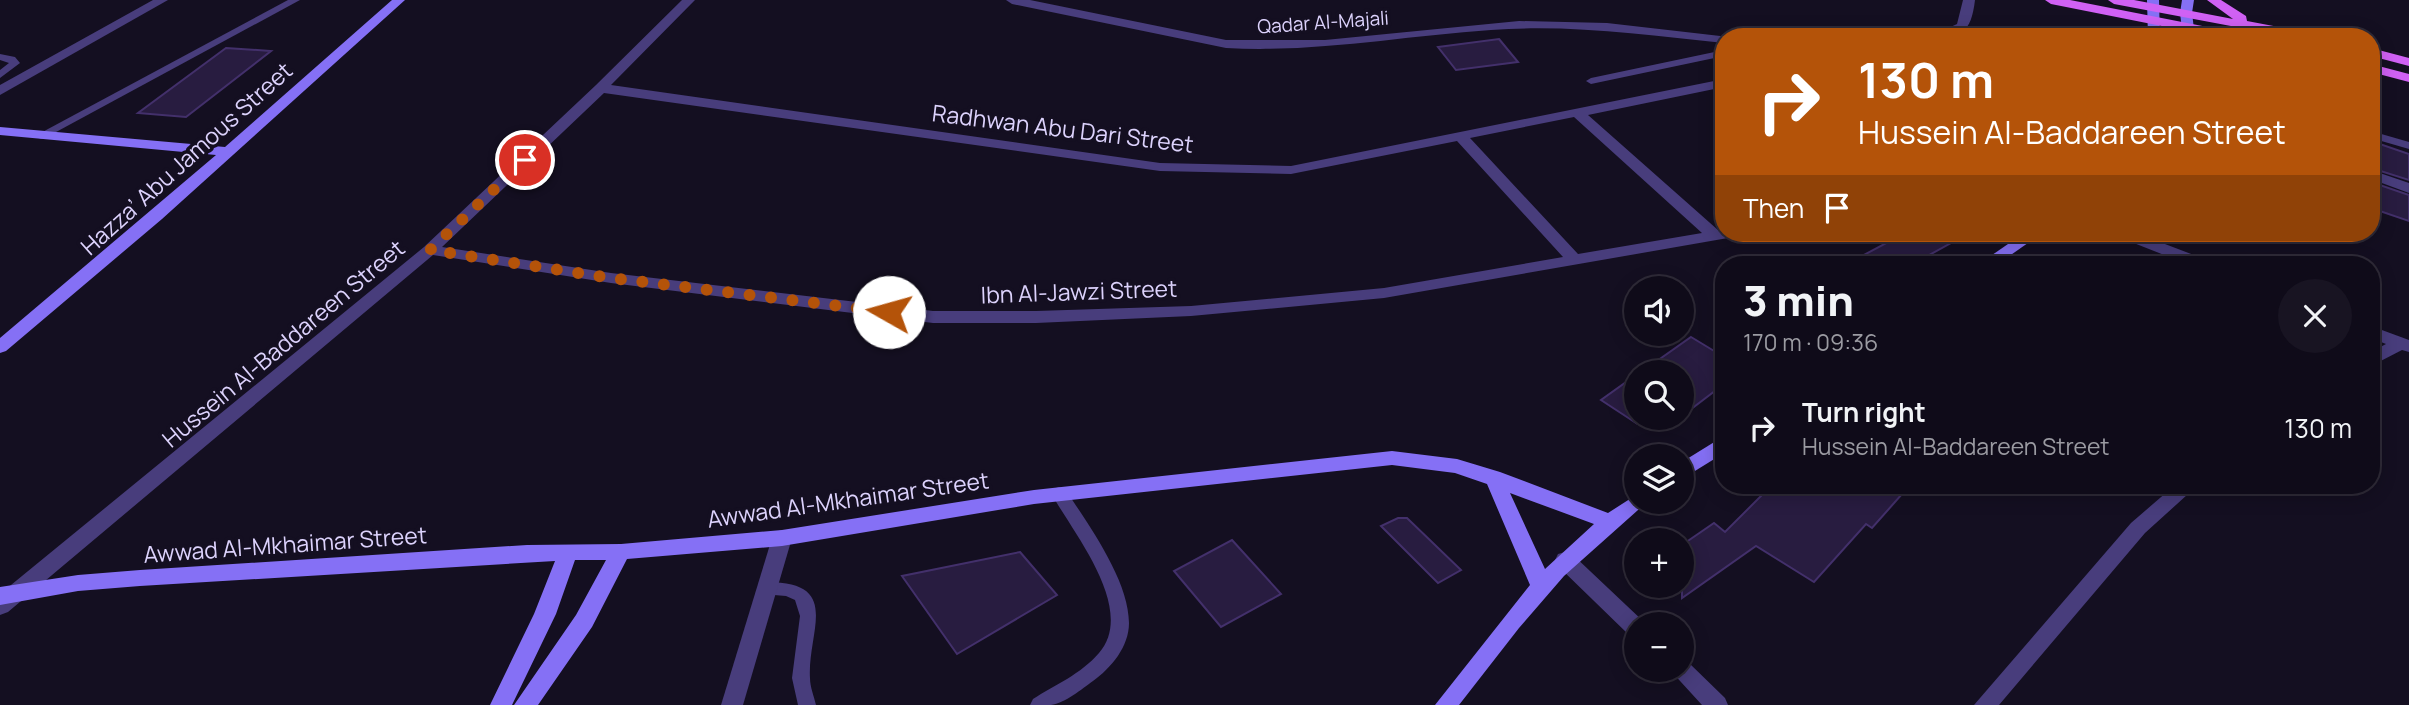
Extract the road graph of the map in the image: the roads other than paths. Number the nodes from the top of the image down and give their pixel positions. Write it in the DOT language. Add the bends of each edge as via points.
graph roads {
  1 [pos="162,0"];
  2 [pos="295,0"];
  3 [pos="399,0"];
  4 [pos="689,0"];
  5 [pos="1012,0"];
  6 [pos="1969,0"];
  7 [pos="2051,0"];
  8 [pos="2113,0"];
  9 [pos="2213,0"];
  10 [pos="2187,6"];
  11 [pos="2152,8"];
  12 [pos="2248,23"];
  13 [pos="1961,28"];
  14 [pos="2153,28"];
  15 [pos="2183,28"];
  16 [pos="2189,28"];
  17 [pos="2270,28"];
  18 [pos="1715,38"];
  19 [pos="2380,54"];
  20 [pos="1715,55"];
  21 [pos="0,57"];
  22 [pos="2409,62"];
  23 [pos="2380,70"];
  24 [pos="0,75"];
  25 [pos="2409,78"];
  26 [pos="1591,81"];
  27 [pos="1715,85"];
  28 [pos="601,88"];
  29 [pos="0,91"];
  30 [pos="1578,113"];
  31 [pos="0,131"];
  32 [pos="41,135"];
  33 [pos="1460,136"];
  34 [pos="2380,137"];
  35 [pos="2409,146"];
  36 [pos="227,152"];
  37 [pos="2380,177"];
  38 [pos="2409,188"];
  39 [pos="1715,229"];
  40 [pos="1715,235"];
  41 [pos="2020,242"];
  42 [pos="2145,242"];
  43 [pos="430,250"];
  44 [pos="1999,256"];
  45 [pos="2181,256"];
  46 [pos="1576,260"];
  47 [pos="2380,336"];
  48 [pos="2404,345"];
  49 [pos="0,347"];
  50 [pos="2380,356"];
  51 [pos="1715,449"];
  52 [pos="1694,464"];
  53 [pos="1493,477"];
  54 [pos="1059,494"];
  55 [pos="2178,494"];
  56 [pos="1624,511"];
  57 [pos="1609,521"];
  58 [pos="782,538"];
  59 [pos="621,552"];
  60 [pos="568,553"];
  61 [pos="1565,559"];
  62 [pos="1541,585"];
  63 [pos="767,589"];
  64 [pos="9,595"];
  65 [pos="0,606"];
  66 [pos="1624,616"];
  67 [pos="1693,682"];
  68 [pos="501,705"];
  69 [pos="525,705"];
  70 [pos="732,705"];
  71 [pos="807,705"];
  72 [pos="1039,705"];
  73 [pos="1446,705"];
  74 [pos="1717,705"];
  75 [pos="1985,705"];
  1 -- 29 [label="street"];
  2 -- 32 [label="lane"];
  3 -- 36 [label="street, Hazza’ Abu Jamous Street"];
  4 -- 28 [label="street, Hussein Al-Baddareen Street"];
  5 -- 18 [label="street, Qadar Al-Majali" via="1251,46 1326,45 1536,24"];
  6 -- 13 [label="street"];
  7 -- 11 [label="main road"];
  8 -- 11 [label="main road"];
  9 -- 12 [label="main road"];
  10 -- 11 [label="main road"];
  10 -- 12 [label="main road"];
  10 -- 16 [label="street"];
  11 -- 14 [label="street"];
  11 -- 15 [label="main road"];
  12 -- 17 [label="main road"];
  19 -- 22 [label="main road"];
  20 -- 26 [label="lane"];
  21 -- 24 [label="lane" via="15,63"];
  23 -- 25 [label="main road"];
  27 -- 30 [label="street, Radhwan Abu Dari Street"];
  28 -- 33 [label="street, Radhwan Abu Dari Street" via="1160,167 1292,170"];
  28 -- 43 [label="street, Hussein Al-Baddareen Street"];
  30 -- 33 [label="street, Radhwan Abu Dari Street"];
  30 -- 39 [label="street"];
  31 -- 32 [label="street"];
  32 -- 36 [label="street"];
  33 -- 46 [label="street"];
  34 -- 35 [label="lane"];
  36 -- 49 [label="street, Hazza’ Abu Jamous Street" via="158,216"];
  37 -- 38 [label="street"];
  40 -- 46 [label="street, Ibn Al-Jawzi Street"];
  41 -- 44 [label="street"];
  42 -- 45 [label="street"];
  43 -- 46 [label="street, Ibn Al-Jawzi Street" via="611,278 933,317 1191,311 1384,293"];
  43 -- 64 [label="street, Hussein Al-Baddareen Street"];
  47 -- 48 [label="street"];
  48 -- 50 [label="street"];
  51 -- 52 [label="street"];
  53 -- 54 [label="street, Awwad Al-Mkhaimar Street" via="1457,466 1392,457"];
  53 -- 57 [label="street, Awwad Al-Mkhaimar Street"];
  53 -- 62 [label="street"];
  54 -- 58 [label="street, Awwad Al-Mkhaimar Street"];
  54 -- 72 [label="lane" via="1086,534 1113,589 1118,639 1100,664"];
  55 -- 75 [label="street" via="2138,528"];
  56 -- 57 [label="street"];
  57 -- 61 [label="street"];
  58 -- 59 [label="street, Awwad Al-Mkhaimar Street"];
  58 -- 63 [label="street"];
  59 -- 60 [label="street, Awwad Al-Mkhaimar Street"];
  59 -- 69 [label="street" via="584,621"];
  60 -- 64 [label="street, Awwad Al-Mkhaimar Street" via="128,579"];
  60 -- 68 [label="street" via="545,614"];
  61 -- 62 [label="street"];
  61 -- 66 [label="street"];
  62 -- 73 [label="street"];
  63 -- 70 [label="street"];
  63 -- 71 [label="lane" via="788,589 802,596 809,616 801,678"];
  64 -- 65 [label="street, Hussein Al-Baddareen Street"];
  67 -- 74 [label="street"];
}
